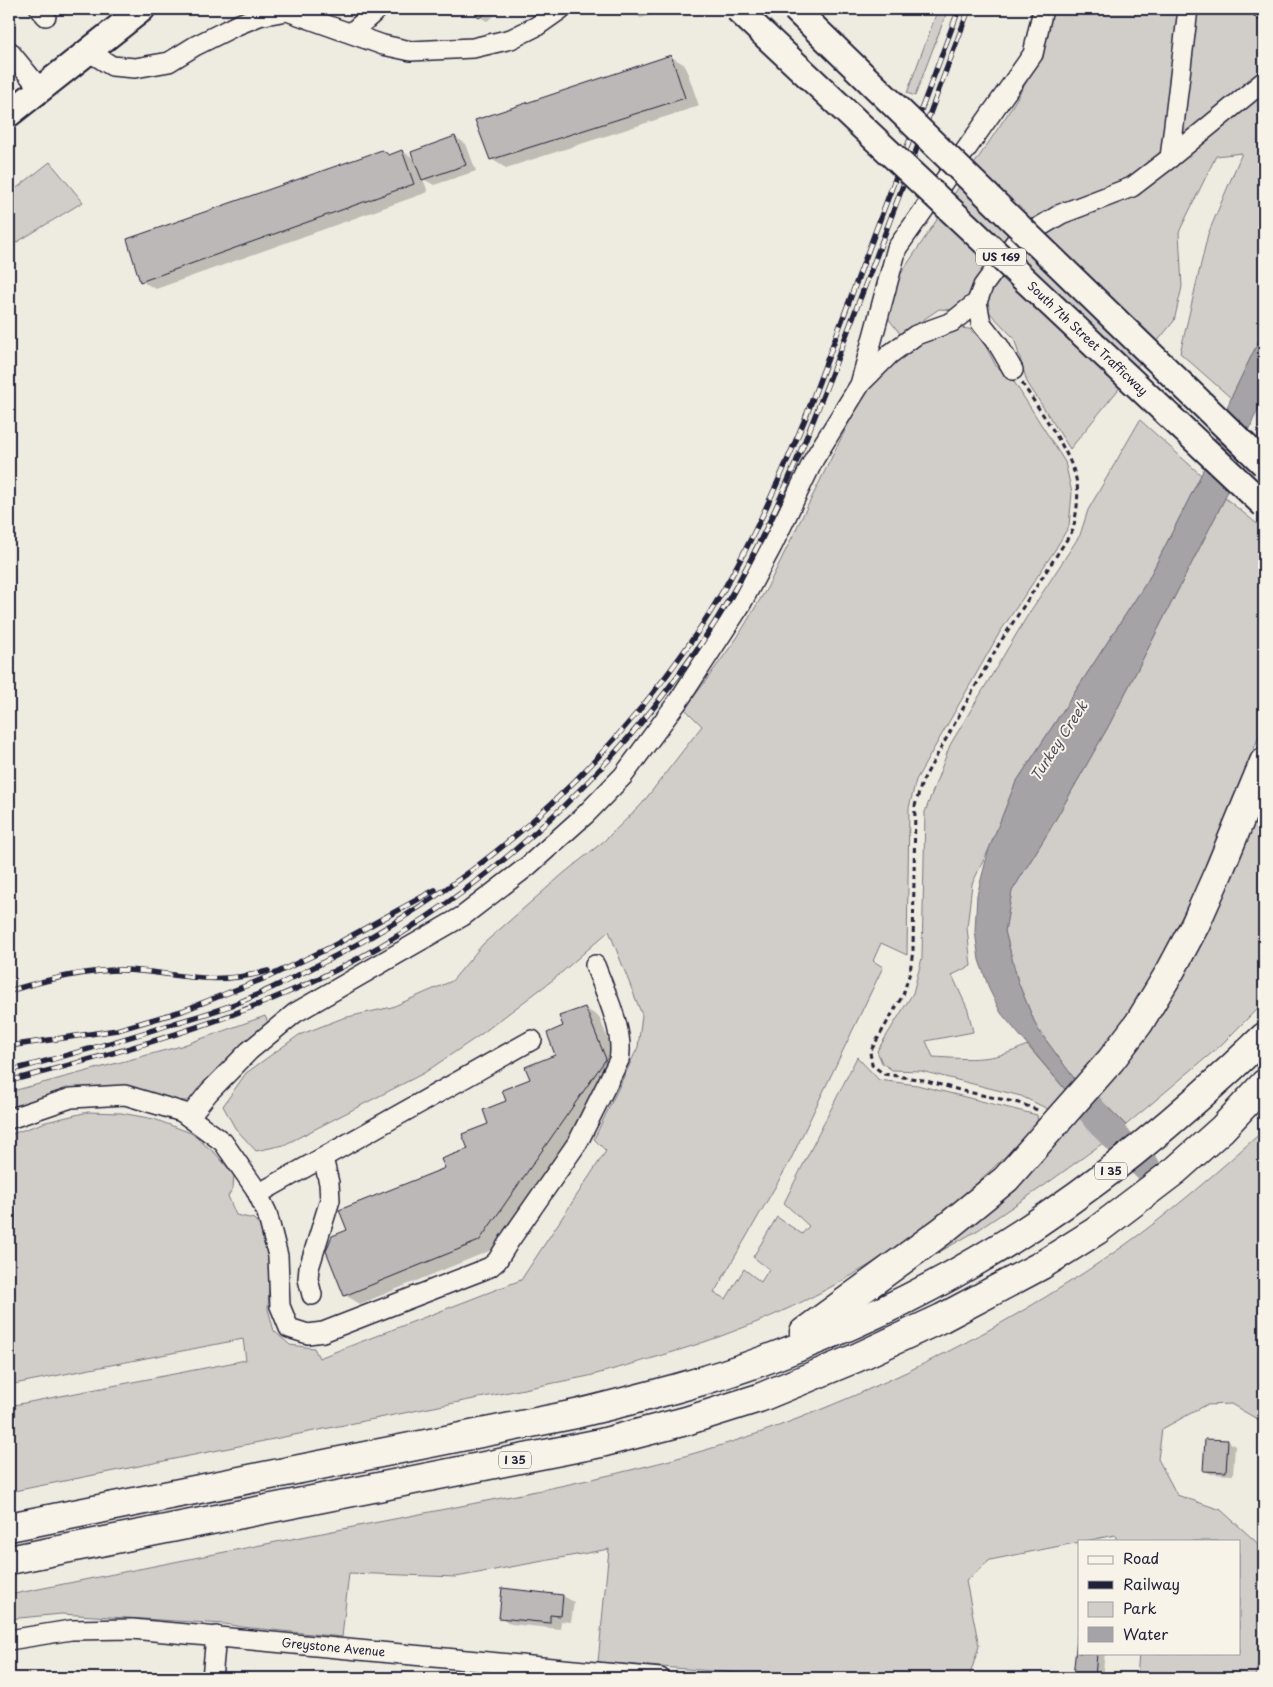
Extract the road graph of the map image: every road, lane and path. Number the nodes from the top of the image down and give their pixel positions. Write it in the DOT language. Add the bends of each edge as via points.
graph roads {
  1 [pos="142,9"];
  2 [pos="378,9"];
  3 [pos="561,9"];
  4 [pos="737,9"];
  5 [pos="795,9"];
  6 [pos="1043,9"];
  7 [pos="1188,9"];
  8 [pos="285,10"];
  9 [pos="351,34"];
  10 [pos="9,51"];
  11 [pos="88,51"];
  12 [pos="1264,80"];
  13 [pos="40,89"];
  14 [pos="9,114"];
  15 [pos="1170,158"];
  16 [pos="977,302"];
  17 [pos="1013,370"];
  18 [pos="861,382"];
  19 [pos="1264,464"];
  20 [pos="1264,505"];
  21 [pos="1264,762"];
  22 [pos="595,965"];
  23 [pos="1264,1037"];
  24 [pos="532,1040"];
  25 [pos="1264,1084"];
  26 [pos="1042,1112"];
  27 [pos="189,1117"];
  28 [pos="1243,1118"];
  29 [pos="9,1119"];
  30 [pos="323,1158"];
  31 [pos="258,1194"];
  32 [pos="312,1295"];
  33 [pos="764,1360"];
  34 [pos="9,1527"];
  35 [pos="9,1560"];
  36 [pos="216,1636"];
  37 [pos="9,1640"];
  38 [pos="606,1676"];
  39 [pos="212,1678"];
  40 [pos="660,1678"];
  1 -- 11 [label="main road"];
  2 -- 9 [label="street"];
  3 -- 9 [label="street" via="511,39 473,48 410,51 383,46"];
  4 -- 20 [label="main road, South 7th Street Trafficway / US 169, bridge"];
  5 -- 19 [label="main road, US 169, bridge"];
  6 -- 18 [label="street" via="1033,54 897,248"];
  7 -- 15 [label="street"];
  8 -- 9 [label="street"];
  8 -- 11 [label="street" via="237,25 169,62 135,68 112,66"];
  10 -- 13 [label="street"];
  11 -- 13 [label="main road"];
  12 -- 15 [label="street"];
  13 -- 14 [label="main road"];
  15 -- 16 [label="street" via="1132,187 1061,214 1016,241 983,286"];
  16 -- 17 [label="street" via="980,323"];
  16 -- 18 [label="street" via="952,322 916,335"];
  17 -- 26 [label="path" via="1071,461 1077,484 1078,508 1073,530 999,644 922,782 915,806 910,972 903,995 870,1052 872,1064 884,1074 1019,1103"];
  18 -- 27 [label="street" via="814,459 740,606 679,700 623,776 528,866 463,916 295,1013 249,1051"];
  21 -- 33 [label="highway" via="1195,925 1139,1023 1111,1060 1006,1179 935,1236"];
  22 -- 31 [label="street" via="619,1032 619,1060 578,1142 497,1261 478,1272 323,1332 308,1334 289,1328 280,1306 278,1256 267,1213"];
  23 -- 33 [label="highway, I 35" via="1176,1119 1116,1167 979,1260 864,1318"];
  24 -- 30 [label="street"];
  25 -- 28 [label="highway, I 35"];
  27 -- 29 [label="street" via="125,1095 71,1098"];
  27 -- 31 [label="street" via="223,1142"];
  28 -- 35 [label="highway, I 35" via="1096,1231 1042,1265 942,1318 759,1398 686,1421 601,1442"];
  30 -- 31 [label="street"];
  30 -- 32 [label="street" via="330,1200 309,1268"];
  33 -- 34 [label="highway, I 35" via="664,1393 576,1414"];
  36 -- 37 [label="street, Greystone Avenue" via="115,1629 71,1630"];
  36 -- 38 [label="street, Greystone Avenue"];
  36 -- 39 [label="street"];
  38 -- 40 [label="street, Greystone Avenue"];
}
